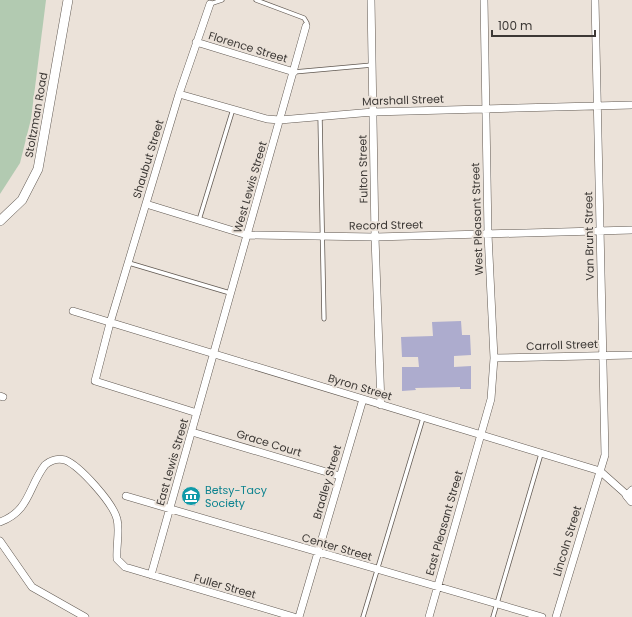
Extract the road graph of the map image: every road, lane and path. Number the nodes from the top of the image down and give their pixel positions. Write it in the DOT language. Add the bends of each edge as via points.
graph roads {
  1 [pos="68,0"];
  2 [pos="222,0"];
  3 [pos="256,0"];
  4 [pos="484,0"];
  5 [pos="595,0"];
  6 [pos="371,3"];
  7 [pos="210,4"];
  8 [pos="306,26"];
  9 [pos="196,42"];
  10 [pos="373,65"];
  11 [pos="294,72"];
  12 [pos="179,94"];
  13 [pos="632,105"];
  14 [pos="598,106"];
  15 [pos="233,109"];
  16 [pos="485,109"];
  17 [pos="373,112"];
  18 [pos="320,116"];
  19 [pos="280,120"];
  20 [pos="146,204"];
  21 [pos="198,220"];
  22 [pos="0,221"];
  23 [pos="600,230"];
  24 [pos="632,230"];
  25 [pos="488,234"];
  26 [pos="248,235"];
  27 [pos="322,236"];
  28 [pos="375,237"];
  29 [pos="128,263"];
  30 [pos="231,293"];
  31 [pos="72,311"];
  32 [pos="324,319"];
  33 [pos="110,323"];
  34 [pos="214,354"];
  35 [pos="632,354"];
  36 [pos="603,355"];
  37 [pos="494,358"];
  38 [pos="363,399"];
  39 [pos="381,405"];
  40 [pos="197,413"];
  41 [pos="423,418"];
  42 [pos="192,432"];
  43 [pos="481,435"];
  44 [pos="541,454"];
  45 [pos="600,472"];
  46 [pos="340,476"];
  47 [pos="630,495"];
  48 [pos="126,496"];
  49 [pos="170,510"];
  50 [pos="0,522"];
  51 [pos="0,541"];
  52 [pos="318,552"];
  53 [pos="377,570"];
  54 [pos="151,575"];
  55 [pos="437,587"];
  56 [pos="497,604"];
  57 [pos="85,617"];
  58 [pos="294,617"];
  59 [pos="299,617"];
  60 [pos="363,617"];
  61 [pos="429,617"];
  62 [pos="493,617"];
  63 [pos="542,617"];
  64 [pos="556,617"];
  1 -- 22 [label="street, Stoltzman Road" via="38,170 22,200"];
  2 -- 7 [label="lane"];
  3 -- 8 [label="lane" via="304,18"];
  4 -- 16 [label="street, West Pleasant Street"];
  5 -- 14 [label="street, Van Brunt Street"];
  6 -- 10 [label="street, Fulton Street"];
  7 -- 9 [label="street, Shaubut Street"];
  8 -- 11 [label="street, West Lewis Street"];
  9 -- 11 [label="street, Florence Street"];
  9 -- 12 [label="street, Shaubut Street"];
  10 -- 11 [label="lane"];
  10 -- 17 [label="street, Fulton Street"];
  11 -- 19 [label="street, West Lewis Street"];
  12 -- 15 [label="street, Marshall Street"];
  12 -- 20 [label="street, Shaubut Street"];
  13 -- 14 [label="street, Marshall Street"];
  14 -- 16 [label="street, Marshall Street"];
  14 -- 23 [label="street, Van Brunt Street"];
  15 -- 19 [label="street, Marshall Street"];
  15 -- 21 [label="lane"];
  16 -- 17 [label="street, Marshall Street"];
  16 -- 25 [label="street, West Pleasant Street"];
  17 -- 18 [label="street, Marshall Street"];
  17 -- 28 [label="street, Fulton Street"];
  18 -- 19 [label="street, Marshall Street"];
  18 -- 27 [label="lane"];
  19 -- 26 [label="street, West Lewis Street"];
  20 -- 21 [label="street, Record Street"];
  20 -- 29 [label="street, Shaubut Street"];
  21 -- 26 [label="street, Record Street"];
  23 -- 24 [label="street, Record Street"];
  23 -- 25 [label="street, Record Street"];
  23 -- 36 [label="street, Van Brunt Street"];
  25 -- 28 [label="street, Record Street"];
  25 -- 37 [label="street, West Pleasant Street"];
  26 -- 27 [label="street, Record Street"];
  26 -- 30 [label="street, West Lewis Street"];
  27 -- 28 [label="street, Record Street"];
  27 -- 32 [label="lane"];
  28 -- 39 [label="street, Fulton Street"];
  29 -- 30 [label="lane"];
  29 -- 33 [label="street, Shaubut Street"];
  30 -- 34 [label="street, West Lewis Street"];
  31 -- 33 [label="street, Byron Street"];
  33 -- 34 [label="street, Byron Street"];
  33 -- 40 [label="street, Shaubut Street" via="95,381"];
  34 -- 38 [label="street, Byron Street"];
  34 -- 40 [label="street, East Lewis Street"];
  35 -- 36 [label="street, Carroll Street"];
  36 -- 37 [label="street, Carroll Street"];
  36 -- 45 [label="street, Van Brunt Street" via="605,455"];
  37 -- 43 [label="street, West Pleasant Street" via="490,399"];
  38 -- 39 [label="street, Byron Street"];
  38 -- 46 [label="street, Bradley Street"];
  39 -- 41 [label="street, Byron Street"];
  40 -- 42 [label="street, East Lewis Street"];
  41 -- 43 [label="street, Byron Street"];
  41 -- 53 [label="lane"];
  42 -- 46 [label="street, Grace Court"];
  42 -- 49 [label="street, East Lewis Street"];
  43 -- 44 [label="street, Byron Street"];
  43 -- 55 [label="street, East Pleasant Street"];
  44 -- 45 [label="street, Byron Street"];
  44 -- 56 [label="lane"];
  45 -- 47 [label="street, Byron Street"];
  45 -- 64 [label="street, Lincoln Street"];
  46 -- 52 [label="street, Bradley Street"];
  48 -- 49 [label="street, Center Street"];
  49 -- 52 [label="street, Center Street"];
  49 -- 54 [label="street, East Lewis Street"];
  50 -- 54 [label="street, Fuller Street" via="19,511 50,460 64,460 72,464 89,481 113,510 118,529 117,559 125,567"];
  51 -- 57 [label="street" via="32,587"];
  52 -- 53 [label="street, Center Street"];
  52 -- 59 [label="street, Bradley Street"];
  53 -- 55 [label="street, Center Street"];
  53 -- 60 [label="lane"];
  54 -- 58 [label="street, Fuller Street"];
  55 -- 56 [label="street, Center Street"];
  55 -- 61 [label="street, East Pleasant Street"];
  56 -- 62 [label="lane"];
  56 -- 63 [label="street, Center Street"];
}
